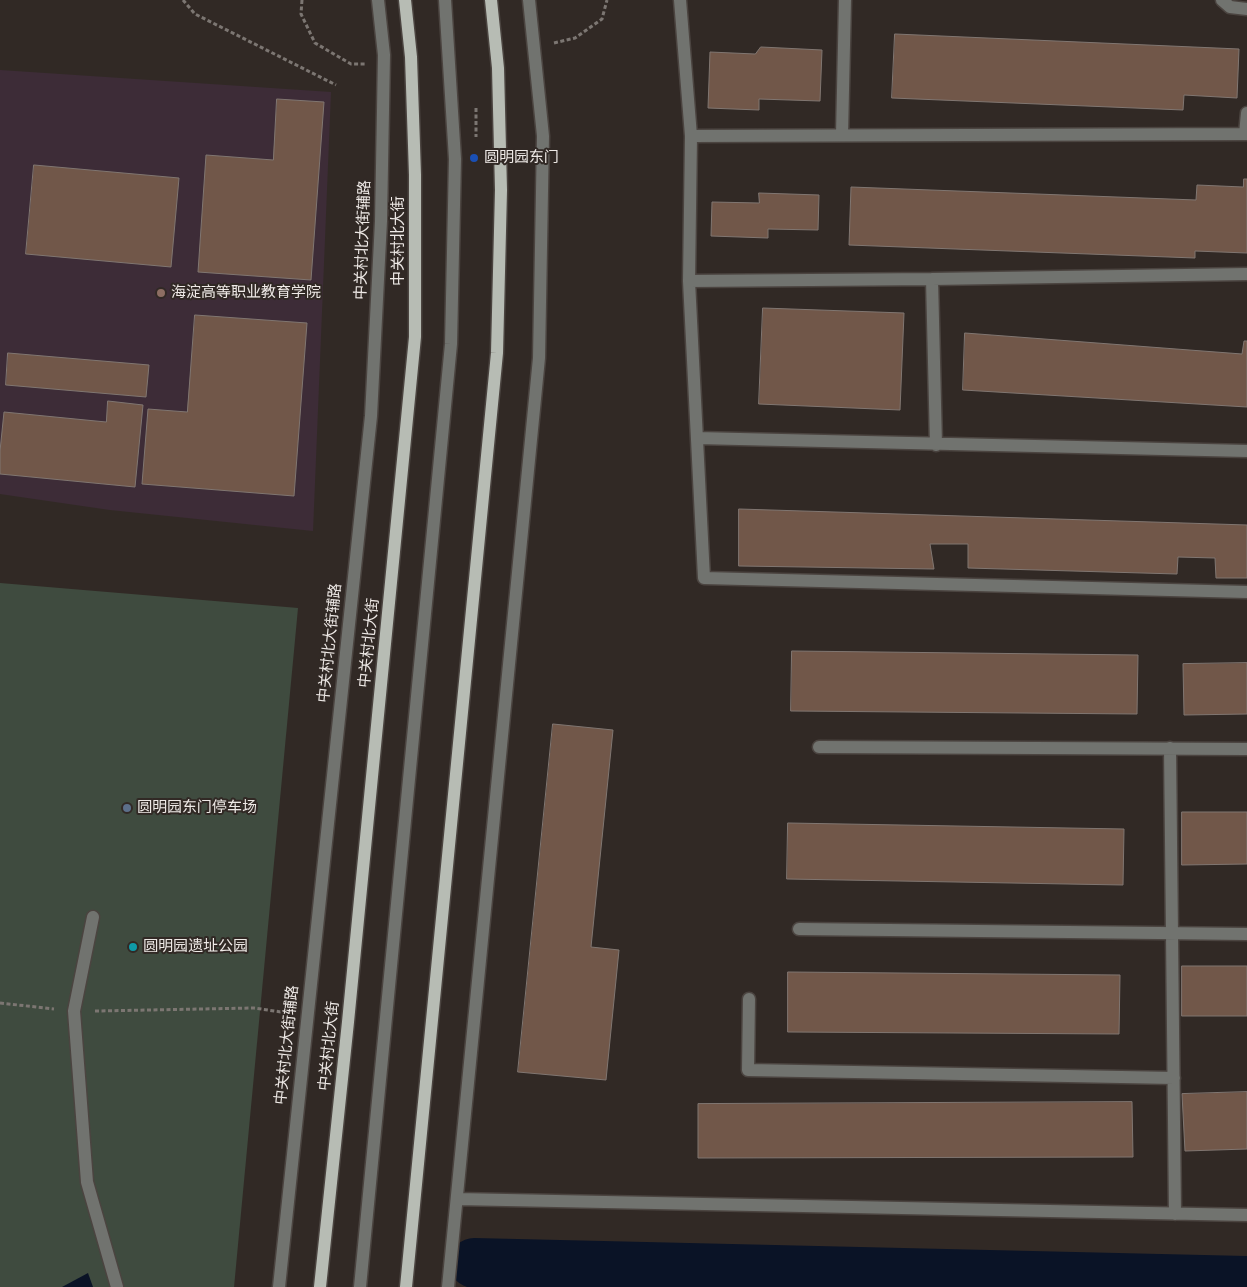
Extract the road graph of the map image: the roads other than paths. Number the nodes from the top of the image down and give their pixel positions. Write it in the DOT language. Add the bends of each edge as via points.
graph roads {
  1 [pos="378,0"];
  2 [pos="406,0"];
  3 [pos="445,0"];
  4 [pos="491,0"];
  5 [pos="529,0"];
  6 [pos="680,0"];
  7 [pos="845,0"];
  8 [pos="1222,0"];
  9 [pos="1247,9"];
  10 [pos="1247,113"];
  11 [pos="1246,134"];
  12 [pos="842,135"];
  13 [pos="691,136"];
  14 [pos="1247,274"];
  15 [pos="932,279"];
  16 [pos="689,281"];
  17 [pos="697,438"];
  18 [pos="936,445"];
  19 [pos="1247,451"];
  20 [pos="1247,592"];
  21 [pos="819,747"];
  22 [pos="1170,748"];
  23 [pos="1247,749"];
  24 [pos="92,917"];
  25 [pos="799,928"];
  26 [pos="1172,932"];
  27 [pos="1247,934"];
  28 [pos="749,999"];
  29 [pos="1174,1078"];
  30 [pos="457,1199"];
  31 [pos="1175,1214"];
  32 [pos="1247,1216"];
  33 [pos="117,1287"];
  34 [pos="279,1287"];
  35 [pos="320,1287"];
  36 [pos="360,1287"];
  37 [pos="406,1287"];
  38 [pos="448,1287"];
  1 -- 34 [label="street, 中关村北大街辅路" via="384,55 381,221 371,416"];
  2 -- 35 [label="main road, 中关村北大街" via="415,175 415,337"];
  3 -- 36 [label="street" via="455,160 451,344"];
  4 -- 37 [label="main road" via="498,68 501,180 497,353"];
  5 -- 30 [label="street" via="543,136 539,358"];
  6 -- 13 [label="street"];
  7 -- 12 [label="street"];
  8 -- 9 [label="street" via="1230,7"];
  10 -- 11 [label="street"];
  11 -- 12 [label="street"];
  12 -- 13 [label="street"];
  13 -- 16 [label="street"];
  14 -- 15 [label="street"];
  15 -- 16 [label="street"];
  15 -- 18 [label="street"];
  16 -- 17 [label="street"];
  17 -- 18 [label="street"];
  17 -- 20 [label="street" via="704,578"];
  18 -- 19 [label="street"];
  21 -- 22 [label="street"];
  22 -- 23 [label="street"];
  22 -- 26 [label="street"];
  24 -- 33 [label="street" via="74,1011 87,1182"];
  25 -- 26 [label="street"];
  26 -- 27 [label="street"];
  26 -- 29 [label="street"];
  28 -- 29 [label="street" via="748,1070"];
  29 -- 31 [label="street"];
  30 -- 31 [label="street"];
  30 -- 38 [label="street"];
  31 -- 32 [label="street"];
}
